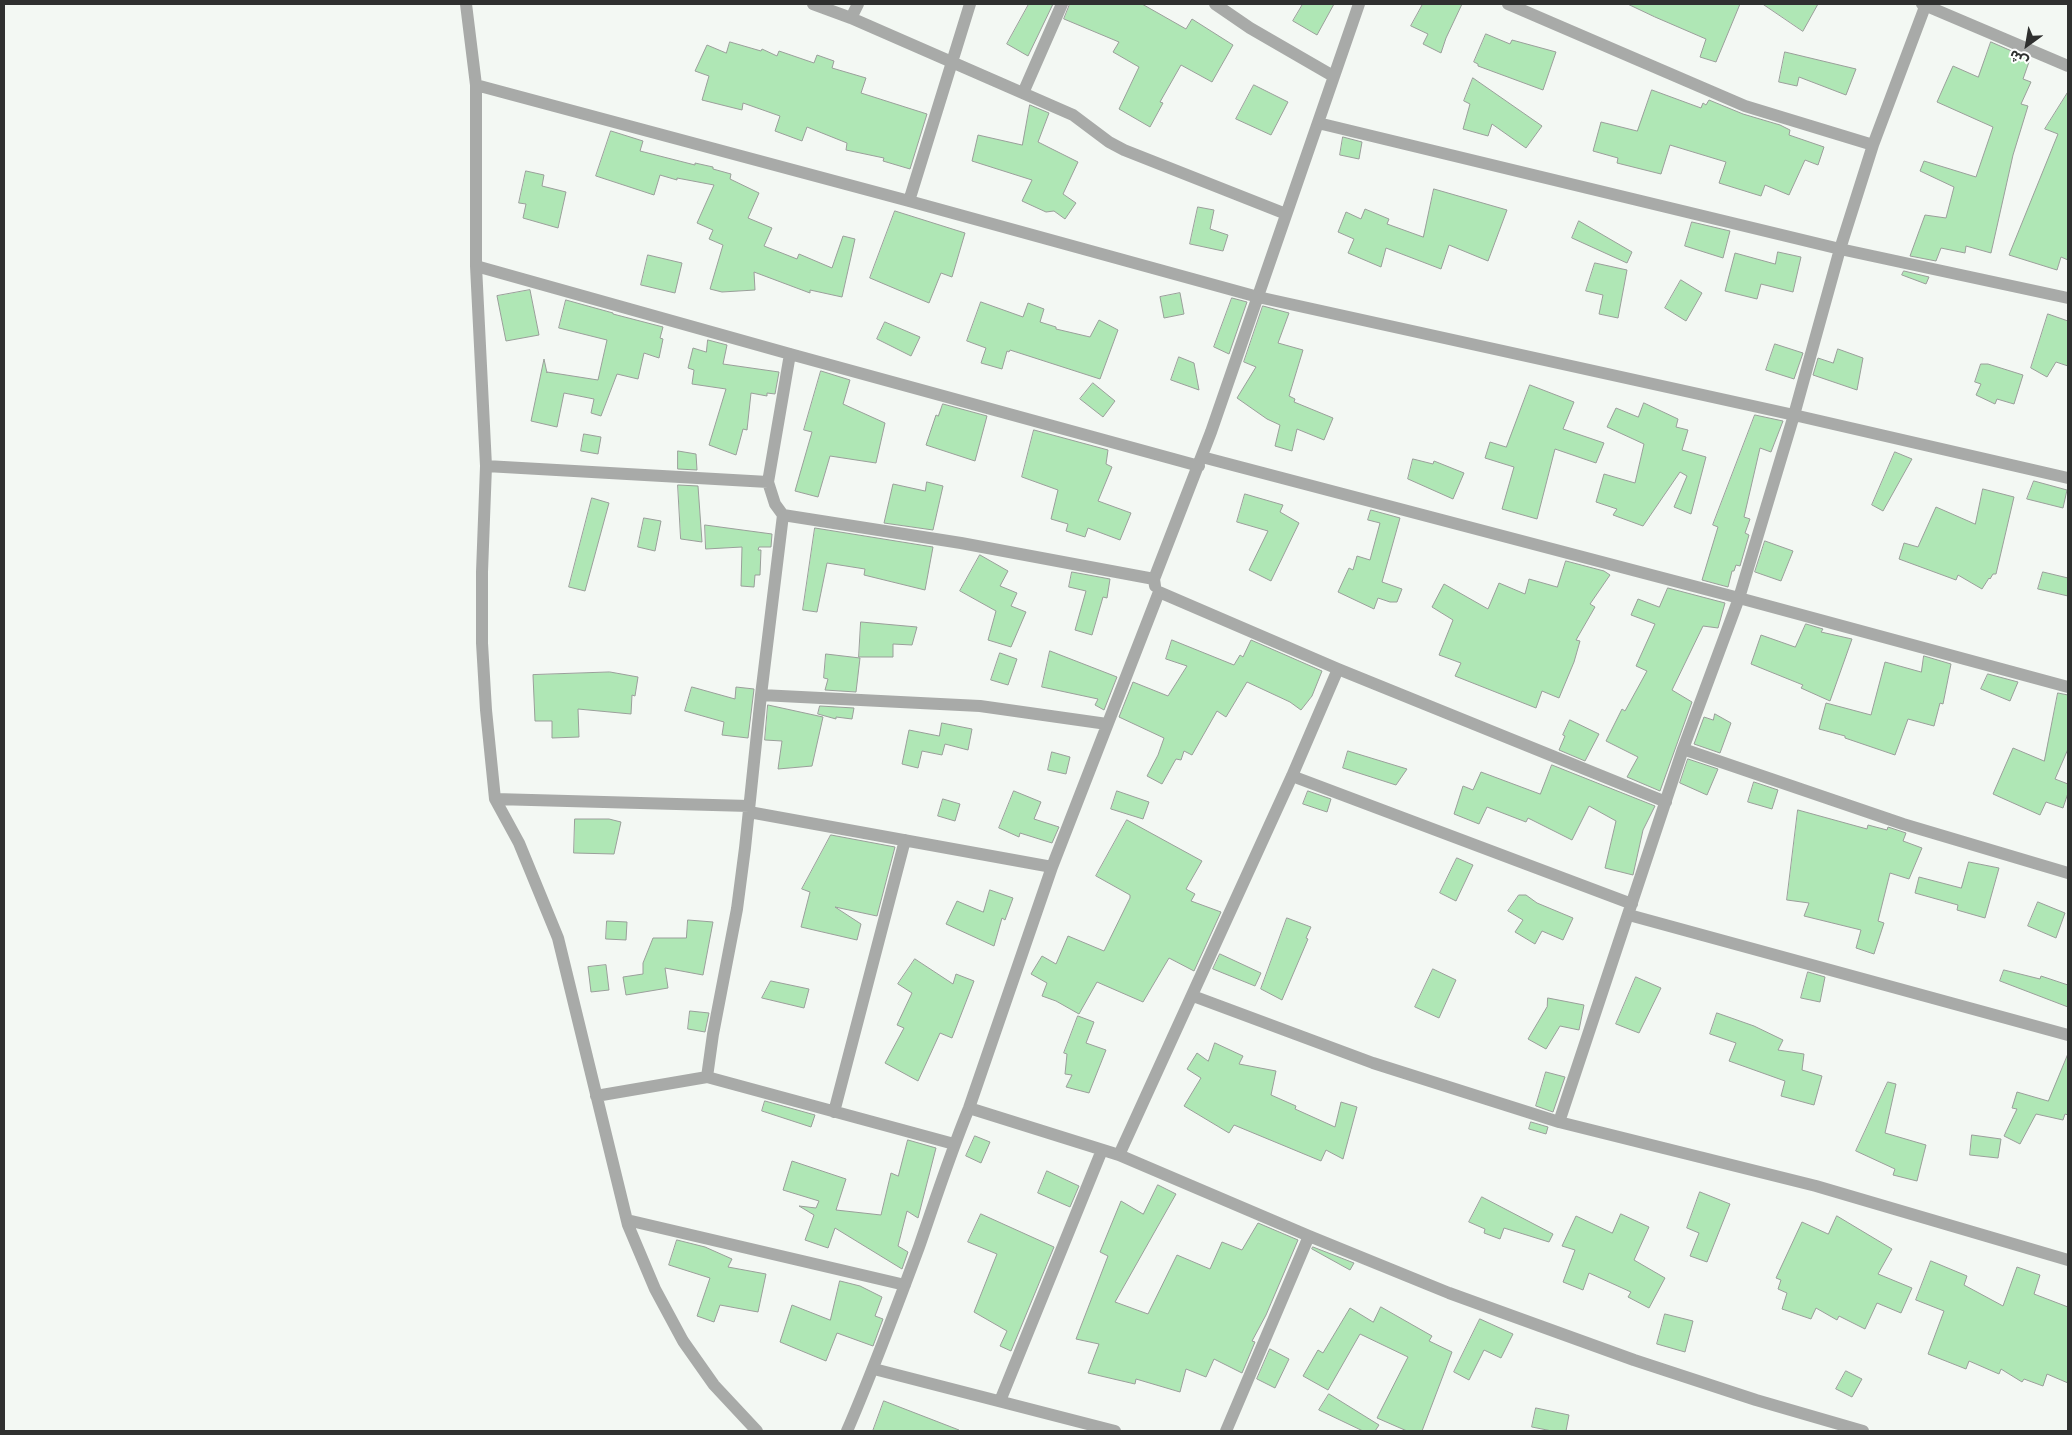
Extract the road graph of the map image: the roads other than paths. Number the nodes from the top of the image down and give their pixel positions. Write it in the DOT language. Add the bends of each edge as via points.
graph roads {
  1 [pos="466,4"];
  2 [pos="813,4"];
  3 [pos="858,4"];
  4 [pos="970,4"];
  5 [pos="1062,4"];
  6 [pos="1215,4"];
  7 [pos="1359,4"];
  8 [pos="1508,4"];
  9 [pos="1924,4"];
  10 [pos="851,18"];
  11 [pos="951,61"];
  12 [pos="2068,66"];
  13 [pos="1333,76"];
  14 [pos="476,85"];
  15 [pos="1023,93"];
  16 [pos="1318,123"];
  17 [pos="1873,145"];
  18 [pos="910,201"];
  19 [pos="1286,214"];
  20 [pos="1840,249"];
  21 [pos="476,266"];
  22 [pos="1258,297"];
  23 [pos="2068,298"];
  24 [pos="790,354"];
  25 [pos="1794,415"];
  26 [pos="1200,462"];
  27 [pos="486,466"];
  28 [pos="2068,478"];
  29 [pos="768,482"];
  30 [pos="783,515"];
  31 [pos="1154,579"];
  32 [pos="1160,592"];
  33 [pos="1739,598"];
  34 [pos="1338,669"];
  35 [pos="2068,687"];
  36 [pos="761,695"];
  37 [pos="1107,724"];
  38 [pos="1683,749"];
  39 [pos="1292,776"];
  40 [pos="495,799"];
  41 [pos="1666,802"];
  42 [pos="749,809"];
  43 [pos="905,840"];
  44 [pos="1052,867"];
  45 [pos="2068,873"];
  46 [pos="1631,910"];
  47 [pos="1192,996"];
  48 [pos="2068,1035"];
  49 [pos="707,1078"];
  50 [pos="596,1096"];
  51 [pos="969,1108"];
  52 [pos="834,1112"];
  53 [pos="1559,1122"];
  54 [pos="954,1144"];
  55 [pos="1102,1150"];
  56 [pos="1118,1154"];
  57 [pos="627,1220"];
  58 [pos="1309,1236"];
  59 [pos="2068,1260"];
  60 [pos="905,1285"];
  61 [pos="874,1369"];
  62 [pos="1000,1401"];
  63 [pos="757,1431"];
  64 [pos="847,1431"];
  65 [pos="1114,1431"];
  66 [pos="1226,1431"];
  67 [pos="1863,1431"];
  1 -- 14 [label="street"];
  2 -- 10 [label="street"];
  3 -- 10 [label="street"];
  4 -- 11 [label="street"];
  5 -- 15 [label="street"];
  6 -- 13 [label="street"];
  7 -- 13 [label="street"];
  8 -- 17 [label="street" via="1745,106"];
  9 -- 12 [label="street"];
  9 -- 17 [label="street"];
  10 -- 11 [label="street"];
  11 -- 15 [label="street"];
  11 -- 18 [label="street"];
  13 -- 16 [label="street"];
  14 -- 18 [label="street"];
  14 -- 21 [label="street"];
  15 -- 19 [label="street" via="1073,115 1124,150"];
  16 -- 19 [label="street"];
  16 -- 20 [label="street"];
  17 -- 20 [label="street"];
  18 -- 22 [label="street"];
  19 -- 22 [label="street"];
  20 -- 23 [label="street"];
  20 -- 25 [label="street"];
  21 -- 24 [label="street"];
  21 -- 27 [label="street"];
  22 -- 25 [label="street"];
  22 -- 26 [label="street"];
  24 -- 26 [label="street"];
  24 -- 29 [label="street"];
  25 -- 28 [label="street"];
  25 -- 33 [label="street"];
  26 -- 31 [label="street"];
  26 -- 33 [label="street"];
  27 -- 29 [label="street"];
  27 -- 40 [label="street" via="482,643"];
  29 -- 30 [label="street" via="775,504"];
  30 -- 31 [label="street" via="961,543"];
  30 -- 36 [label="street"];
  31 -- 32 [label="street"];
  32 -- 34 [label="street"];
  32 -- 37 [label="street"];
  33 -- 35 [label="street"];
  33 -- 38 [label="street"];
  34 -- 39 [label="street"];
  34 -- 41 [label="street"];
  36 -- 37 [label="street" via="980,706"];
  36 -- 42 [label="street"];
  37 -- 44 [label="street"];
  38 -- 41 [label="street"];
  38 -- 45 [label="street" via="1903,824"];
  39 -- 46 [label="street"];
  39 -- 47 [label="street"];
  40 -- 42 [label="street"];
  40 -- 50 [label="street" via="519,843 558,938"];
  41 -- 46 [label="street"];
  42 -- 43 [label="street"];
  42 -- 49 [label="street" via="737,908"];
  43 -- 44 [label="street"];
  43 -- 52 [label="street"];
  44 -- 51 [label="street"];
  46 -- 48 [label="street"];
  46 -- 53 [label="street"];
  47 -- 53 [label="street" via="1373,1063"];
  47 -- 56 [label="street"];
  49 -- 50 [label="street"];
  49 -- 52 [label="street"];
  50 -- 57 [label="street"];
  51 -- 54 [label="street"];
  51 -- 55 [label="street"];
  52 -- 54 [label="street"];
  53 -- 59 [label="street" via="1816,1186"];
  54 -- 60 [label="street"];
  55 -- 56 [label="street"];
  55 -- 62 [label="street"];
  56 -- 58 [label="street"];
  57 -- 60 [label="street"];
  57 -- 63 [label="street" via="655,1289 683,1341 714,1385"];
  58 -- 66 [label="street"];
  58 -- 67 [label="street" via="1449,1293 1634,1360"];
  60 -- 61 [label="street"];
  61 -- 62 [label="street"];
  61 -- 64 [label="street"];
  62 -- 65 [label="street"];
}
